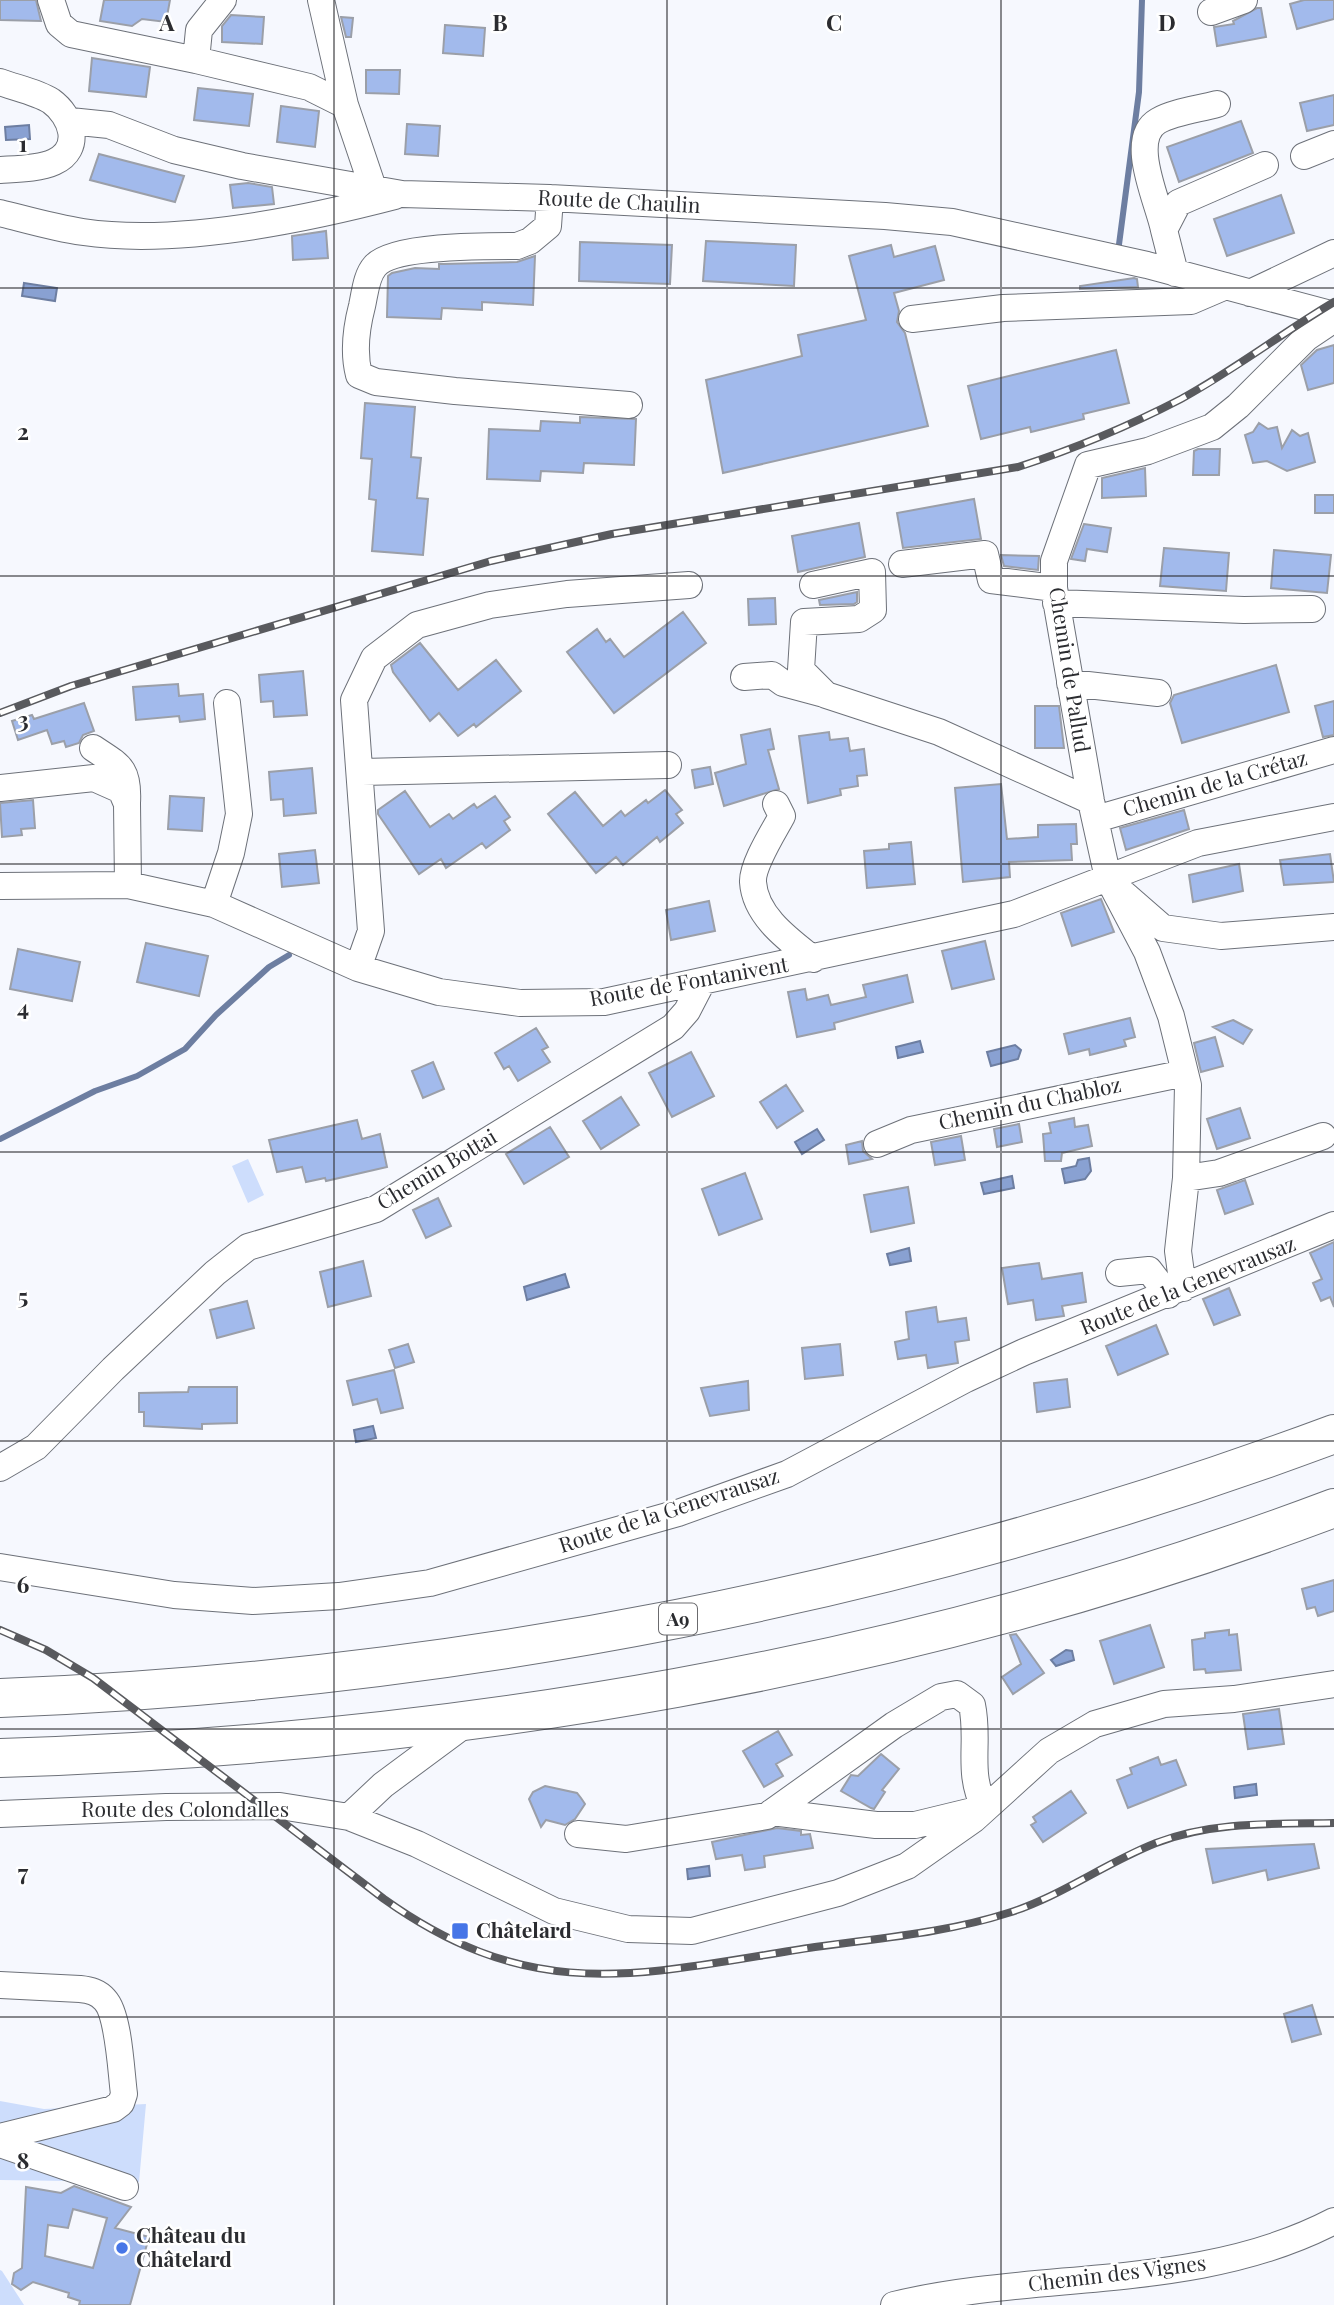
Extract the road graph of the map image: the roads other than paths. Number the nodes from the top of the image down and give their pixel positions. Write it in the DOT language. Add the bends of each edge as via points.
graph roads {
  1 [pos="51,0"];
  2 [pos="223,0"];
  3 [pos="321,0"];
  4 [pos="1244,0"];
  5 [pos="1211,12"];
  6 [pos="195,60"];
  7 [pos="0,82"];
  8 [pos="1217,104"];
  9 [pos="345,105"];
  10 [pos="70,121"];
  11 [pos="1334,144"];
  12 [pos="1304,156"];
  13 [pos="1265,165"];
  14 [pos="0,170"];
  15 [pos="373,188"];
  16 [pos="402,194"];
  17 [pos="550,198"];
  18 [pos="0,214"];
  19 [pos="1164,230"];
  20 [pos="1334,253"];
  21 [pos="1175,273"];
  22 [pos="1238,290"];
  23 [pos="1334,317"];
  24 [pos="912,319"];
  25 [pos="629,405"];
  26 [pos="902,564"];
  27 [pos="689,585"];
  28 [pos="813,585"];
  29 [pos="1055,595"];
  30 [pos="1312,609"];
  31 [pos="744,677"];
  32 [pos="1070,683"];
  33 [pos="1158,693"];
  34 [pos="826,695"];
  35 [pos="227,703"];
  36 [pos="93,748"];
  37 [pos="1334,750"];
  38 [pos="668,765"];
  39 [pos="362,772"];
  40 [pos="0,788"];
  41 [pos="127,804"];
  42 [pos="776,804"];
  43 [pos="1094,810"];
  44 [pos="1334,817"];
  45 [pos="1108,878"];
  46 [pos="128,885"];
  47 [pos="0,886"];
  48 [pos="214,904"];
  49 [pos="1334,927"];
  50 [pos="813,959"];
  51 [pos="358,968"];
  52 [pos="701,984"];
  53 [pos="1185,1073"];
  54 [pos="1323,1136"];
  55 [pos="877,1144"];
  56 [pos="1186,1178"];
  57 [pos="1334,1225"];
  58 [pos="1119,1273"];
  59 [pos="1175,1291"];
  60 [pos="1334,1434"];
  61 [pos="0,1468"];
  62 [pos="1334,1508"];
  63 [pos="0,1567"];
  64 [pos="1334,1684"];
  65 [pos="0,1698"];
  66 [pos="471,1720"];
  67 [pos="0,1758"];
  68 [pos="985,1808"];
  69 [pos="772,1812"];
  70 [pos="0,1814"];
  71 [pos="349,1817"];
  72 [pos="578,1834"];
  73 [pos="0,1985"];
  74 [pos="0,2137"];
  75 [pos="0,2144"];
  76 [pos="125,2187"];
  77 [pos="1334,2221"];
  78 [pos="894,2305"];
  1 -- 6 [label="street" via="59,24 71,34"];
  2 -- 6 [label="street" via="199,30"];
  3 -- 9 [label="street"];
  4 -- 5 [label="street"];
  6 -- 9 [label="street" via="309,88"];
  7 -- 10 [label="street" via="44,97"];
  8 -- 19 [label="street" via="1157,121 1147,134 1142,153"];
  9 -- 15 [label="street"];
  10 -- 14 [label="street" via="70,146 60,159"];
  10 -- 15 [label="street, Route de Chaulin" via="109,125 174,150 242,166"];
  11 -- 12 [label="street"];
  13 -- 19 [label="street" via="1178,203"];
  15 -- 16 [label="street, Route de Chaulin"];
  16 -- 17 [label="street, Route de Chaulin"];
  16 -- 18 [label="street" via="291,220 186,233 83,232"];
  17 -- 21 [label="street, Route de Chaulin" via="952,222"];
  17 -- 25 [label="street" via="548,226 530,242 420,251 376,264 360,310 354,356 359,375 376,382 455,391"];
  19 -- 21 [label="street"];
  20 -- 22 [label="street"];
  21 -- 22 [label="street, Route de Chaulin"];
  22 -- 23 [label="street, Route de Chaulin"];
  22 -- 24 [label="street" via="1191,301 1003,308"];
  23 -- 29 [label="street, Chemin de Pallud" via="1212,427 1148,451 1088,465 1054,561"];
  26 -- 29 [label="street" via="985,554 991,580"];
  27 -- 39 [label="street" via="490,605 416,625 374,658 354,700"];
  28 -- 34 [label="street" via="872,572 873,610 859,619 804,622 801,670"];
  29 -- 30 [label="street" via="1244,610"];
  29 -- 32 [label="street, Chemin de Pallud"];
  31 -- 34 [label="street" via="772,675"];
  32 -- 33 [label="street"];
  32 -- 43 [label="street, Chemin de Pallud"];
  34 -- 43 [label="street" via="939,732"];
  35 -- 48 [label="street" via="239,814"];
  36 -- 41 [label="street" via="121,767 128,779"];
  37 -- 43 [label="street, Chemin de la Crétaz"];
  38 -- 39 [label="street"];
  39 -- 51 [label="street" via="370,931"];
  40 -- 41 [label="street" via="94,778 121,790"];
  41 -- 46 [label="street"];
  42 -- 50 [label="street" via="782,816 753,881 762,908 774,924"];
  43 -- 45 [label="street, Chemin de Pallud"];
  44 -- 45 [label="street, Route de Fontanivent" via="1198,843"];
  45 -- 49 [label="street" via="1163,928 1221,936"];
  45 -- 50 [label="street, Route de Fontanivent" via="1014,914"];
  45 -- 53 [label="street" via="1147,952 1171,1016"];
  46 -- 47 [label="street, Route de Fontanivent"];
  46 -- 48 [label="street, Route de Fontanivent"];
  48 -- 51 [label="street, Route de Fontanivent"];
  50 -- 52 [label="street, Route de Fontanivent"];
  51 -- 52 [label="street, Route de Fontanivent" via="439,992 520,1003 604,1002"];
  52 -- 61 [label="street, Chemin Bottai" via="673,1027 376,1209 248,1247 113,1369 36,1447"];
  53 -- 55 [label="street, Chemin du Chabloz" via="911,1129"];
  53 -- 56 [label="street"];
  54 -- 56 [label="street" via="1219,1173"];
  56 -- 59 [label="street"];
  57 -- 59 [label="street, Route de la Genevrausaz"];
  58 -- 59 [label="street" via="1149,1270"];
  59 -- 63 [label="street, Route de la Genevrausaz" via="978,1373 786,1474 678,1513 430,1583 339,1596 253,1601 174,1595"];
  60 -- 65 [label="highway, A9" via="1016,1537 832,1586 716,1611 394,1666"];
  62 -- 66 [label="highway" via="1132,1576 920,1634 720,1679"];
  64 -- 68 [label="street, Route des Colondalles" via="1164,1704 1095,1724 1049,1751"];
  66 -- 67 [label="highway" via="193,1749"];
  66 -- 71 [label="street" via="383,1785"];
  68 -- 69 [label="street" via="915,1825 876,1825"];
  68 -- 69 [label="street" via="975,1790 976,1721 972,1705 957,1694 941,1696 894,1725"];
  68 -- 71 [label="street, Route des Colondalles" via="907,1866 838,1893 692,1931 628,1930 554,1911 417,1844"];
  69 -- 72 [label="street" via="626,1839"];
  70 -- 71 [label="street, Route des Colondalles" via="280,1806"];
  73 -- 74 [label="street" via="90,1990 104,1999 112,2014 124,2094 113,2109"];
  75 -- 76 [label="street"];
  77 -- 78 [label="street, Chemin des Vignes" via="1265,2249 1201,2266 1014,2286"];
}
